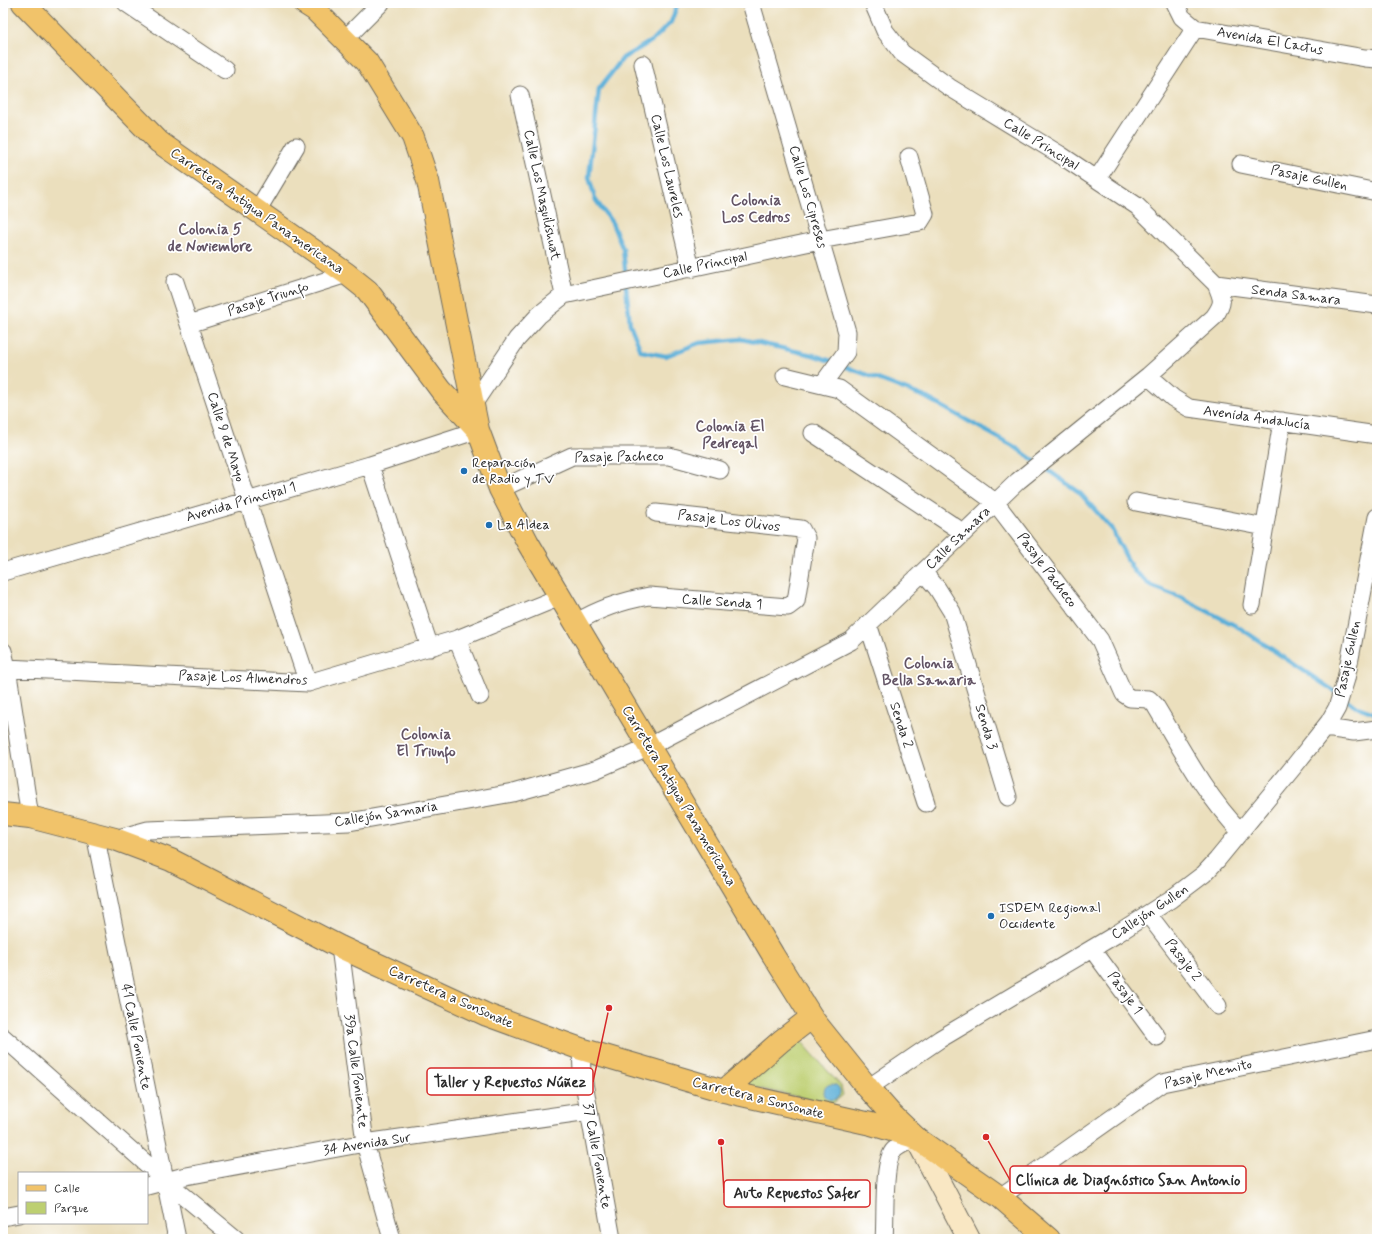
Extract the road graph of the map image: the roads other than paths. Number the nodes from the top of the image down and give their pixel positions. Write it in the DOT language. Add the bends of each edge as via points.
graph roads {
  1 [pos="23,3"];
  2 [pos="126,3"];
  3 [pos="304,3"];
  4 [pos="381,3"];
  5 [pos="751,3"];
  6 [pos="873,3"];
  7 [pos="1175,3"];
  8 [pos="1196,28"];
  9 [pos="345,39"];
  10 [pos="1377,59"];
  11 [pos="643,64"];
  12 [pos="225,70"];
  13 [pos="520,95"];
  14 [pos="296,146"];
  15 [pos="909,157"];
  16 [pos="1241,164"];
  17 [pos="1096,179"];
  18 [pos="1377,192"];
  19 [pos="257,211"];
  20 [pos="820,240"];
  21 [pos="691,269"];
  22 [pos="347,274"];
  23 [pos="175,282"];
  24 [pos="1216,284"];
  25 [pos="564,295"];
  26 [pos="1377,305"];
  27 [pos="189,324"];
  28 [pos="785,376"];
  29 [pos="1148,376"];
  30 [pos="822,385"];
  31 [pos="472,406"];
  32 [pos="1282,421"];
  33 [pos="478,430"];
  34 [pos="813,434"];
  35 [pos="1377,436"];
  36 [pos="370,465"];
  37 [pos="720,470"];
  38 [pos="500,489"];
  39 [pos="247,500"];
  40 [pos="996,502"];
  41 [pos="1136,502"];
  42 [pos="656,513"];
  43 [pos="1377,517"];
  44 [pos="1265,527"];
  45 [pos="801,529"];
  46 [pos="964,533"];
  47 [pos="3,572"];
  48 [pos="923,572"];
  49 [pos="560,597"];
  50 [pos="1252,605"];
  51 [pos="577,622"];
  52 [pos="868,624"];
  53 [pos="457,639"];
  54 [pos="430,648"];
  55 [pos="3,651"];
  56 [pos="7,668"];
  57 [pos="308,683"];
  58 [pos="480,696"];
  59 [pos="1325,728"];
  60 [pos="1377,729"];
  61 [pos="650,746"];
  62 [pos="1008,797"];
  63 [pos="926,803"];
  64 [pos="3,814"];
  65 [pos="30,817"];
  66 [pos="1241,832"];
  67 [pos="105,837"];
  68 [pos="1148,914"];
  69 [pos="340,947"];
  70 [pos="1092,949"];
  71 [pos="1218,1006"];
  72 [pos="812,1017"];
  73 [pos="3,1037"];
  74 [pos="1157,1037"];
  75 [pos="1377,1039"];
  76 [pos="581,1048"];
  77 [pos="868,1088"];
  78 [pos="724,1091"];
  79 [pos="589,1111"];
  80 [pos="916,1138"];
  81 [pos="365,1143"];
  82 [pos="166,1182"];
  83 [pos="148,1186"];
  84 [pos="1000,1197"];
  85 [pos="18,1214"];
  86 [pos="3,1217"];
  87 [pos="177,1239"];
  88 [pos="236,1239"];
  89 [pos="392,1239"];
  90 [pos="612,1239"];
  91 [pos="884,1239"];
  92 [pos="969,1239"];
  93 [pos="1049,1239"];
  1 -- 19 [label="main road, Carretera Antigua Panamericana" via="159,142"];
  2 -- 12 [label="street"];
  3 -- 9 [label="main road, Carretera Antigua Panamericana"];
  4 -- 9 [label="street"];
  5 -- 20 [label="street, Calle Los Cipreses"];
  6 -- 17 [label="street, Calle Principal" via="885,31 902,53 948,87"];
  7 -- 8 [label="street" via="1182,17"];
  8 -- 10 [label="street, Avenida El Cactus"];
  8 -- 17 [label="street"];
  9 -- 31 [label="main road, Carretera Antigua Panamericana" via="367,62 391,98 416,144 428,181"];
  11 -- 21 [label="street, Calle Los Laureles"];
  13 -- 25 [label="street, Calle Los Maquilishuat"];
  14 -- 19 [label="street"];
  15 -- 20 [label="street, Calle Principal" via="925,214 920,222"];
  16 -- 18 [label="street, Pasaje Gullen"];
  17 -- 24 [label="street, Calle Principal" via="1137,206"];
  19 -- 22 [label="main road, Carretera Antigua Panamericana"];
  20 -- 21 [label="street, Calle Principal"];
  20 -- 30 [label="street, Calle Los Cipreses" via="847,332 846,352"];
  21 -- 25 [label="street, Calle Principal"];
  22 -- 27 [label="street, Pasaje Triunfo"];
  22 -- 33 [label="main road, Carretera Antigua Panamericana" via="367,290 441,390"];
  23 -- 27 [label="street, Calle 9 de Mayo"];
  24 -- 26 [label="street, Senda Samara"];
  24 -- 29 [label="street, Calle Samara" via="1222,298 1221,307 1214,317"];
  25 -- 31 [label="street, Calle Principal" via="539,315 517,339"];
  27 -- 39 [label="street, Calle 9 de Mayo"];
  28 -- 30 [label="street, Pasaje Pacheco"];
  29 -- 32 [label="street, Avenida Andalucía" via="1189,408"];
  29 -- 40 [label="street, Calle Samara" via="1018,481"];
  30 -- 40 [label="street, Pasaje Pacheco" via="839,389"];
  31 -- 33 [label="main road, Carretera Antigua Panamericana"];
  32 -- 35 [label="street, Avenida Andalucía"];
  32 -- 44 [label="street"];
  33 -- 36 [label="street, Avenida Principal 1"];
  33 -- 38 [label="main road, Carretera Antigua Panamericana"];
  34 -- 46 [label="street"];
  36 -- 39 [label="street, Avenida Principal 1"];
  36 -- 54 [label="street"];
  37 -- 38 [label="street, Pasaje Pacheco" via="668,456 572,456"];
  38 -- 49 [label="main road, Carretera Antigua Panamericana"];
  39 -- 47 [label="street, Avenida Principal 1"];
  39 -- 57 [label="street, Calle 9 de Mayo"];
  40 -- 46 [label="street, Calle Samara"];
  40 -- 66 [label="street, Pasaje Pacheco" via="1100,640 1124,694 1130,698 1149,699 1155,705 1208,792 1223,814"];
  41 -- 44 [label="street"];
  42 -- 45 [label="street, Pasaje Los Olivos"];
  43 -- 59 [label="street, Pasaje Gullen" via="1346,680 1337,708"];
  44 -- 50 [label="street"];
  45 -- 51 [label="street, Calle Senda 1" via="806,538 796,601 788,607 649,596 597,610"];
  46 -- 48 [label="street, Calle Samara"];
  48 -- 52 [label="street, Calle Samara"];
  48 -- 62 [label="street, Senda 3" via="952,612"];
  49 -- 51 [label="main road, Carretera Antigua Panamericana"];
  49 -- 53 [label="street, Pasaje Los Almendros"];
  51 -- 61 [label="main road, Carretera Antigua Panamericana"];
  52 -- 61 [label="street, Calle Samara" via="851,641"];
  52 -- 63 [label="street, Senda 2"];
  53 -- 54 [label="street, Pasaje Los Almendros"];
  53 -- 58 [label="street"];
  54 -- 57 [label="street, Pasaje Los Almendros"];
  55 -- 56 [label="street"];
  56 -- 57 [label="street, Pasaje Los Almendros"];
  56 -- 65 [label="street"];
  59 -- 60 [label="street" via="1354,732"];
  59 -- 66 [label="street, Callejón Gullen"];
  61 -- 67 [label="street, Callejón Samaria" via="595,770 513,793 349,822 148,830"];
  61 -- 72 [label="main road, Carretera Antigua Panamericana"];
  64 -- 65 [label="main road, Carretera a Sonsonate"];
  65 -- 67 [label="main road, Carretera a Sonsonate"];
  66 -- 68 [label="street, Callejón Gullen" via="1204,874"];
  67 -- 69 [label="main road, Carretera a Sonsonate" via="171,860"];
  67 -- 82 [label="street, 41 Calle Poniente"];
  68 -- 70 [label="street, Callejón Gullen"];
  68 -- 71 [label="street, Pasaje 2"];
  69 -- 76 [label="main road, Carretera a Sonsonate" via="487,1015"];
  69 -- 81 [label="street, 39a Calle Poniente"];
  70 -- 74 [label="street, Pasaje 1"];
  70 -- 77 [label="street, Callejón Gullen" via="940,1039"];
  72 -- 77 [label="main road, Carretera Antigua Panamericana"];
  72 -- 78 [label="main road"];
  73 -- 82 [label="street"];
  75 -- 84 [label="street, Pasaje Memito" via="1162,1083"];
  76 -- 78 [label="main road, Carretera a Sonsonate"];
  76 -- 79 [label="street, 37 Calle Poniente" via="582,1072"];
  77 -- 80 [label="main road, Carretera Antigua Panamericana"];
  78 -- 80 [label="main road, Carretera a Sonsonate" via="871,1124"];
  79 -- 81 [label="street, 34 Avenida Sur"];
  79 -- 90 [label="street, 37 Calle Poniente"];
  80 -- 84 [label="main road"];
  80 -- 91 [label="street" via="894,1149 890,1156 886,1179"];
  80 -- 92 [label="street"];
  81 -- 82 [label="street, 34 Avenida Sur" via="181,1177"];
  81 -- 89 [label="street, 39a Calle Poniente"];
  82 -- 83 [label="street, 34 Avenida Sur"];
  82 -- 87 [label="street, 41 Calle Poniente"];
  82 -- 88 [label="street"];
  84 -- 93 [label="main road"];
  85 -- 86 [label="street"];
}
